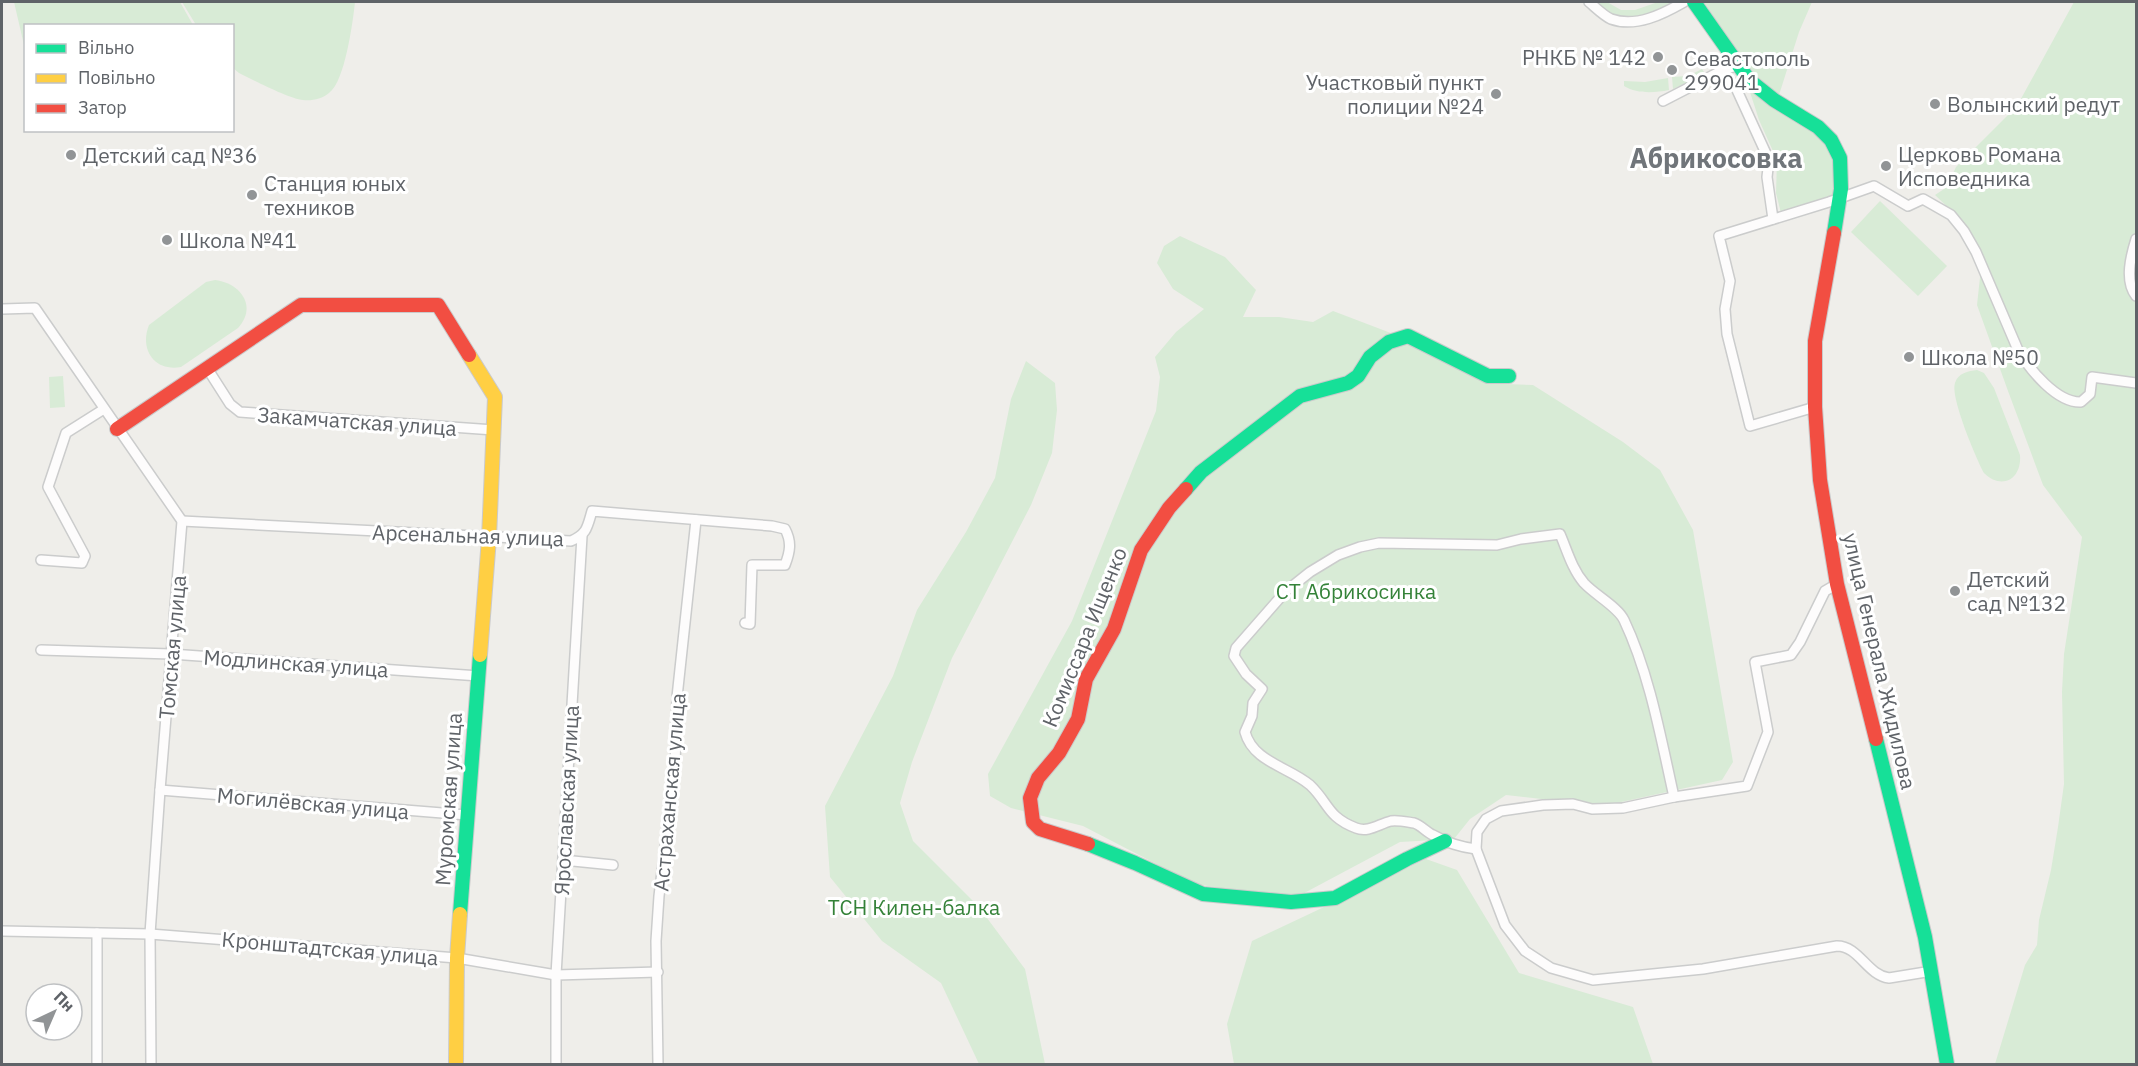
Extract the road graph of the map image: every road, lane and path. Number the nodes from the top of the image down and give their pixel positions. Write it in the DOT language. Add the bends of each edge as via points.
graph roads {
  1 [pos="1589,2"];
  2 [pos="1683,2"];
  3 [pos="1695,2"];
  4 [pos="1730,68"];
  5 [pos="1663,101"];
  6 [pos="1840,197"];
  7 [pos="1773,219"];
  8 [pos="2136,239"];
  9 [pos="2136,296"];
  10 [pos="2,309"];
  11 [pos="207,368"];
  12 [pos="1509,376"];
  13 [pos="2136,383"];
  14 [pos="1815,407"];
  15 [pos="104,409"];
  16 [pos="117,429"];
  17 [pos="494,430"];
  18 [pos="696,520"];
  19 [pos="182,521"];
  20 [pos="582,536"];
  21 [pos="489,538"];
  22 [pos="42,560"];
  23 [pos="1837,584"];
  24 [pos="745,623"];
  25 [pos="41,650"];
  26 [pos="171,654"];
  27 [pos="479,676"];
  28 [pos="160,790"];
  29 [pos="1674,797"];
  30 [pos="467,815"];
  31 [pos="1445,841"];
  32 [pos="1476,849"];
  33 [pos="563,860"];
  34 [pos="613,865"];
  35 [pos="2,931"];
  36 [pos="97,933"];
  37 [pos="150,934"];
  38 [pos="457,958"];
  39 [pos="1932,971"];
  40 [pos="658,972"];
  41 [pos="556,975"];
  42 [pos="98,1065"];
  43 [pos="151,1065"];
  44 [pos="456,1065"];
  45 [pos="556,1065"];
  46 [pos="658,1065"];
  47 [pos="1947,1065"];
  1 -- 2 [label="street" via="1610,18 1629,21 1664,14"];
  3 -- 4 [label="street, улица Генерала Жидилова"];
  4 -- 5 [label="street"];
  4 -- 6 [label="street, улица Генерала Жидилова" via="1818,127 1831,140 1840,158"];
  4 -- 7 [label="street" via="1769,160 1767,177"];
  6 -- 7 [label="street"];
  6 -- 13 [label="street" via="1874,186 1908,206 1923,199 1951,215 1976,252 2006,327 2026,363 2050,388 2072,402 2081,402 2090,394 2092,377"];
  6 -- 14 [label="street, улица Генерала Жидилова" via="1815,341"];
  7 -- 14 [label="street" via="1719,236 1730,281 1725,309 1727,334 1750,426"];
  8 -- 9 [label="street" via="2129,279"];
  10 -- 15 [label="street" via="35,308"];
  11 -- 16 [label="street"];
  11 -- 17 [label="street, Закамчатская улица" via="230,404 240,412"];
  11 -- 17 [label="street, Муромская улица" via="301,305 438,305 495,397"];
  12 -- 31 [label="street, Комиссара Ищенко" via="1488,376 1408,336 1389,342 1348,383 1300,396 1201,472 1169,508 1141,550 1114,629 1086,679 1078,719 1059,753 1038,778 1030,798 1033,822 1040,829 1135,863 1203,894 1291,902 1335,898"];
  14 -- 23 [label="street, улица Генерала Жидилова" via="1820,480"];
  15 -- 16 [label="street"];
  15 -- 22 [label="street" via="66,433 48,487 85,556 82,563"];
  16 -- 19 [label="street"];
  17 -- 21 [label="street, Муромская улица"];
  18 -- 20 [label="street, Арсенальная улица" via="592,511"];
  18 -- 24 [label="street, Арсенальная улица" via="785,529 790,540 785,566 752,565 750,624"];
  18 -- 40 [label="street, Астраханская улица" via="677,698 675,767 659,896"];
  19 -- 21 [label="street, Арсенальная улица"];
  19 -- 26 [label="street, Томская улица"];
  20 -- 21 [label="street, Арсенальная улица" via="571,542"];
  20 -- 33 [label="street, Ярославская улица"];
  21 -- 27 [label="street, Муромская улица"];
  23 -- 29 [label="street" via="1825,591 1791,655 1755,662 1768,732 1748,786"];
  23 -- 39 [label="street, улица Генерала Жидилова"];
  25 -- 26 [label="street, Модлинская улица"];
  26 -- 27 [label="street, Модлинская улица"];
  26 -- 28 [label="street, Томская улица"];
  27 -- 30 [label="street, Муромская улица"];
  28 -- 30 [label="street, Могилёвская улица"];
  28 -- 37 [label="street, Томская улица"];
  29 -- 31 [label="street" via="1661,730 1623,618 1575,571 1560,534 1497,545 1379,543 1360,547 1338,555 1293,585 1236,648 1234,656 1262,689 1253,703 1245,732 1247,740 1268,760 1309,784 1336,818 1366,830 1393,821 1417,824"];
  29 -- 32 [label="street" via="1623,808 1592,809 1563,804 1501,811 1486,819 1477,832"];
  30 -- 38 [label="street, Муромская улица"];
  31 -- 32 [label="street"];
  32 -- 39 [label="street" via="1505,926 1525,951 1551,968 1593,980 1703,969 1837,946 1848,948 1882,977"];
  33 -- 34 [label="street"];
  33 -- 41 [label="street, Ярославская улица"];
  35 -- 36 [label="street, Кронштадтская улица"];
  36 -- 37 [label="street, Кронштадтская улица"];
  36 -- 42 [label="street"];
  37 -- 38 [label="street, Кронштадтская улица"];
  37 -- 43 [label="street, Томская улица"];
  38 -- 41 [label="street, Кронштадтская улица"];
  38 -- 44 [label="street, Муромская улица"];
  39 -- 47 [label="street, улица Генерала Жидилова"];
  40 -- 41 [label="street, Кронштадтская улица"];
  40 -- 46 [label="street, Астраханская улица"];
  41 -- 45 [label="street, Ярославская улица"];
}
